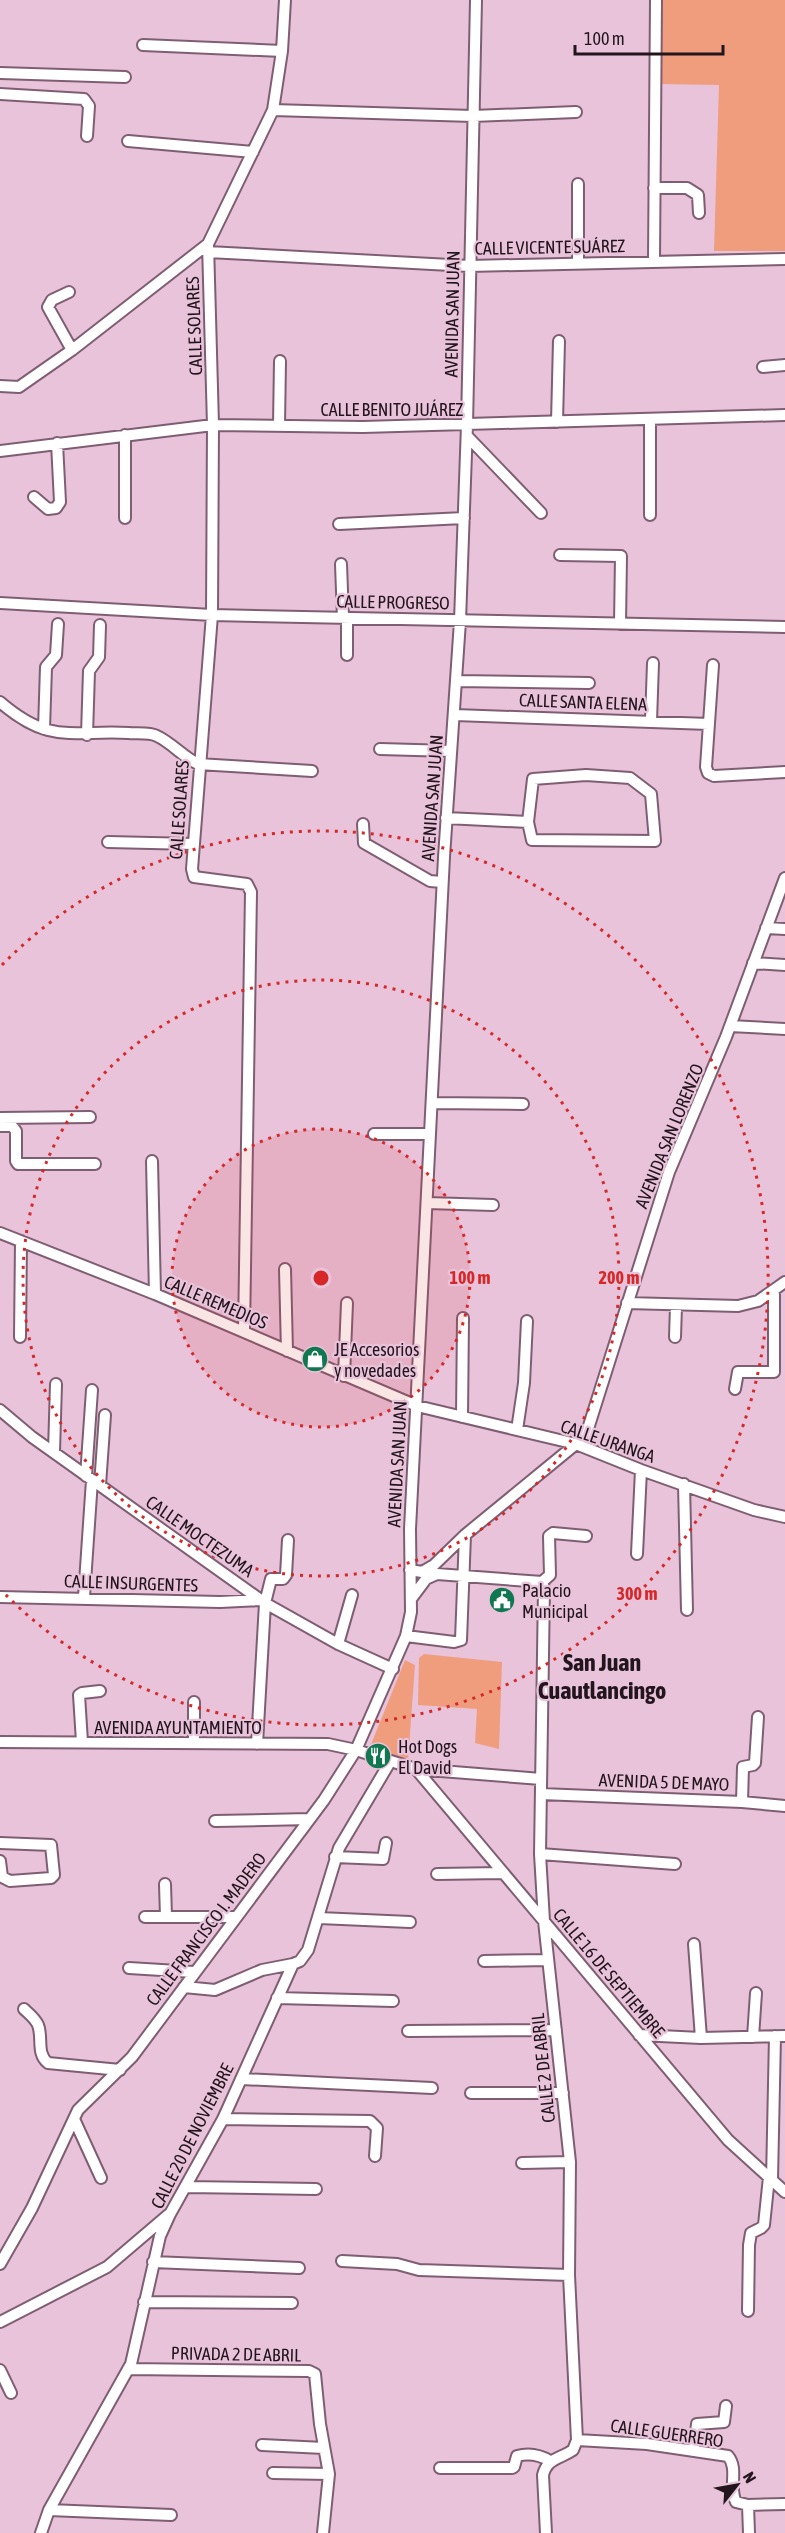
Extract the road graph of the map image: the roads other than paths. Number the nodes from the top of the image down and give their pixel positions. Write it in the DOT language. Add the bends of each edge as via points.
graph roads {
  1 [pos="285,0"];
  2 [pos="476,0"];
  3 [pos="656,0"];
  4 [pos="143,45"];
  5 [pos="282,51"];
  6 [pos="0,73"];
  7 [pos="125,77"];
  8 [pos="0,94"];
  9 [pos="273,110"];
  10 [pos="576,112"];
  11 [pos="473,116"];
  12 [pos="87,136"];
  13 [pos="128,141"];
  14 [pos="253,152"];
  15 [pos="578,184"];
  16 [pos="654,188"];
  17 [pos="699,213"];
  18 [pos="208,248"];
  19 [pos="785,259"];
  20 [pos="654,261"];
  21 [pos="578,263"];
  22 [pos="469,266"];
  23 [pos="69,292"];
  24 [pos="559,340"];
  25 [pos="72,350"];
  26 [pos="280,361"];
  27 [pos="785,365"];
  28 [pos="763,366"];
  29 [pos="0,386"];
  30 [pos="785,416"];
  31 [pos="650,420"];
  32 [pos="557,422"];
  33 [pos="213,425"];
  34 [pos="279,425"];
  35 [pos="467,425"];
  36 [pos="125,435"];
  37 [pos="467,436"];
  38 [pos="57,444"];
  39 [pos="0,451"];
  40 [pos="34,497"];
  41 [pos="541,513"];
  42 [pos="650,515"];
  43 [pos="464,518"];
  44 [pos="125,519"];
  45 [pos="339,524"];
  46 [pos="561,555"];
  47 [pos="341,564"];
  48 [pos="0,603"];
  49 [pos="212,615"];
  50 [pos="345,618"];
  51 [pos="460,621"];
  52 [pos="58,624"];
  53 [pos="620,624"];
  54 [pos="100,625"];
  55 [pos="785,627"];
  56 [pos="347,655"];
  57 [pos="653,663"];
  58 [pos="713,665"];
  59 [pos="457,681"];
  60 [pos="590,683"];
  61 [pos="0,702"];
  62 [pos="455,715"];
  63 [pos="651,721"];
  64 [pos="709,724"];
  65 [pos="44,729"];
  66 [pos="87,735"];
  67 [pos="380,749"];
  68 [pos="451,751"];
  69 [pos="198,764"];
  70 [pos="312,771"];
  71 [pos="785,772"];
  72 [pos="446,818"];
  73 [pos="528,822"];
  74 [pos="363,824"];
  75 [pos="108,842"];
  76 [pos="194,844"];
  77 [pos="785,878"];
  78 [pos="442,882"];
  79 [pos="766,928"];
  80 [pos="785,929"];
  81 [pos="753,963"];
  82 [pos="785,965"];
  83 [pos="730,1026"];
  84 [pos="785,1029"];
  85 [pos="432,1102"];
  86 [pos="524,1104"];
  87 [pos="90,1117"];
  88 [pos="0,1118"];
  89 [pos="0,1126"];
  90 [pos="374,1134"];
  91 [pos="430,1134"];
  92 [pos="152,1161"];
  93 [pos="95,1164"];
  94 [pos="427,1203"];
  95 [pos="493,1205"];
  96 [pos="0,1233"];
  97 [pos="21,1241"];
  98 [pos="285,1269"];
  99 [pos="785,1282"];
  100 [pos="774,1290"];
  101 [pos="155,1294"];
  102 [pos="347,1303"];
  103 [pos="627,1303"];
  104 [pos="676,1306"];
  105 [pos="463,1318"];
  106 [pos="527,1321"];
  107 [pos="244,1332"];
  108 [pos="20,1337"];
  109 [pos="675,1337"];
  110 [pos="287,1351"];
  111 [pos="344,1376"];
  112 [pos="56,1384"];
  113 [pos="735,1389"];
  114 [pos="92,1390"];
  115 [pos="417,1406"];
  116 [pos="0,1410"];
  117 [pos="105,1415"];
  118 [pos="462,1417"];
  119 [pos="517,1430"];
  120 [pos="576,1444"];
  121 [pos="54,1452"];
  122 [pos="641,1470"];
  123 [pos="93,1480"];
  124 [pos="684,1484"];
  125 [pos="785,1518"];
  126 [pos="465,1535"];
  127 [pos="586,1536"];
  128 [pos="288,1540"];
  129 [pos="637,1554"];
  130 [pos="410,1570"];
  131 [pos="464,1576"];
  132 [pos="542,1582"];
  133 [pos="352,1595"];
  134 [pos="0,1597"];
  135 [pos="84,1597"];
  136 [pos="411,1599"];
  137 [pos="263,1601"];
  138 [pos="687,1610"];
  139 [pos="406,1636"];
  140 [pos="338,1644"];
  141 [pos="393,1670"];
  142 [pos="100,1691"];
  143 [pos="194,1702"];
  144 [pos="759,1717"];
  145 [pos="0,1742"];
  146 [pos="82,1742"];
  147 [pos="194,1743"];
  148 [pos="257,1743"];
  149 [pos="356,1750"];
  150 [pos="390,1762"];
  151 [pos="416,1769"];
  152 [pos="541,1779"];
  153 [pos="541,1794"];
  154 [pos="742,1802"];
  155 [pos="785,1806"];
  156 [pos="309,1819"];
  157 [pos="215,1821"];
  158 [pos="0,1843"];
  159 [pos="386,1843"];
  160 [pos="540,1854"];
  161 [pos="335,1857"];
  162 [pos="0,1861"];
  163 [pos="675,1864"];
  164 [pos="502,1873"];
  165 [pos="437,1874"];
  166 [pos="165,1884"];
  167 [pos="145,1917"];
  168 [pos="166,1917"];
  169 [pos="236,1917"];
  170 [pos="319,1918"];
  171 [pos="544,1921"];
  172 [pos="410,1922"];
  173 [pos="694,1944"];
  174 [pos="548,1960"];
  175 [pos="484,1961"];
  176 [pos="293,1964"];
  177 [pos="129,1968"];
  178 [pos="194,1972"];
  179 [pos="184,1987"];
  180 [pos="756,1993"];
  181 [pos="277,1998"];
  182 [pos="393,2001"];
  183 [pos="24,2009"];
  184 [pos="556,2030"];
  185 [pos="408,2031"];
  186 [pos="639,2035"];
  187 [pos="780,2036"];
  188 [pos="753,2037"];
  189 [pos="701,2038"];
  190 [pos="120,2070"];
  191 [pos="241,2079"];
  192 [pos="432,2088"];
  193 [pos="471,2093"];
  194 [pos="563,2093"];
  195 [pos="74,2119"];
  196 [pos="223,2119"];
  197 [pos="375,2156"];
  198 [pos="570,2162"];
  199 [pos="522,2163"];
  200 [pos="101,2178"];
  201 [pos="770,2179"];
  202 [pos="187,2187"];
  203 [pos="316,2189"];
  204 [pos="785,2192"];
  205 [pos="170,2214"];
  206 [pos="342,2261"];
  207 [pos="153,2262"];
  208 [pos="0,2264"];
  209 [pos="299,2268"];
  210 [pos="569,2275"];
  211 [pos="144,2302"];
  212 [pos="292,2303"];
  213 [pos="748,2311"];
  214 [pos="0,2322"];
  215 [pos="128,2369"];
  216 [pos="0,2370"];
  217 [pos="11,2392"];
  218 [pos="726,2406"];
  219 [pos="577,2440"];
  220 [pos="262,2445"];
  221 [pos="324,2448"];
  222 [pos="694,2450"];
  223 [pos="550,2461"];
  224 [pos="440,2468"];
  225 [pos="273,2473"];
  226 [pos="329,2474"];
  227 [pos="785,2504"];
  228 [pos="748,2505"];
  229 [pos="49,2510"];
  230 [pos="171,2515"];
  231 [pos="41,2533"];
  232 [pos="323,2533"];
  233 [pos="546,2533"];
  234 [pos="749,2533"];
  1 -- 5 [label="street, CALLE SOLARES"];
  2 -- 11 [label="street, AVENIDA SAN JUAN"];
  3 -- 16 [label="street"];
  4 -- 5 [label="street"];
  5 -- 9 [label="street, CALLE SOLARES"];
  6 -- 7 [label="street"];
  8 -- 12 [label="street" via="84,99 89,106"];
  9 -- 11 [label="street"];
  9 -- 14 [label="street, CALLE SOLARES"];
  10 -- 11 [label="street"];
  11 -- 22 [label="street, AVENIDA SAN JUAN"];
  13 -- 14 [label="street"];
  14 -- 18 [label="street, CALLE SOLARES"];
  15 -- 21 [label="street"];
  16 -- 17 [label="street" via="687,188 698,195"];
  16 -- 20 [label="street"];
  18 -- 22 [label="street, CALLE VICENTE SUÁREZ"];
  18 -- 25 [label="street, CALLE SOLARES"];
  18 -- 33 [label="street, CALLE SOLARES"];
  19 -- 20 [label="street, CALLE VICENTE SUÁREZ"];
  20 -- 21 [label="street, CALLE VICENTE SUÁREZ"];
  21 -- 22 [label="street, CALLE VICENTE SUÁREZ"];
  22 -- 35 [label="street, AVENIDA SAN JUAN"];
  23 -- 25 [label="street" via="52,300 48,307"];
  24 -- 32 [label="street"];
  25 -- 29 [label="street, CALLE SOLARES" via="19,387"];
  26 -- 34 [label="street"];
  27 -- 28 [label="street"];
  30 -- 31 [label="street, CALLE BENITO JUÁREZ"];
  31 -- 32 [label="street, CALLE BENITO JUÁREZ"];
  31 -- 42 [label="street"];
  32 -- 35 [label="street, CALLE BENITO JUÁREZ"];
  33 -- 34 [label="street, CALLE BENITO JUÁREZ"];
  33 -- 36 [label="street, CALLE BENITO JUÁREZ"];
  33 -- 49 [label="street, CALLE SOLARES"];
  34 -- 35 [label="street, CALLE BENITO JUÁREZ"];
  35 -- 37 [label="street, AVENIDA SAN JUAN"];
  36 -- 38 [label="street, CALLE BENITO JUÁREZ"];
  36 -- 44 [label="street"];
  37 -- 41 [label="street"];
  37 -- 43 [label="street, AVENIDA SAN JUAN"];
  38 -- 39 [label="street, CALLE BENITO JUÁREZ"];
  38 -- 40 [label="street" via="60,502 48,509"];
  43 -- 45 [label="street"];
  43 -- 51 [label="street, AVENIDA SAN JUAN"];
  46 -- 53 [label="street" via="621,556"];
  47 -- 50 [label="street"];
  48 -- 49 [label="street, CALLE PROGRESO"];
  49 -- 50 [label="street, CALLE PROGRESO"];
  49 -- 69 [label="street, CALLE SOLARES"];
  50 -- 51 [label="street, CALLE PROGRESO"];
  50 -- 56 [label="street"];
  51 -- 53 [label="street, CALLE PROGRESO"];
  51 -- 59 [label="street, AVENIDA SAN JUAN"];
  52 -- 65 [label="street" via="56,655 46,667"];
  53 -- 55 [label="street, CALLE PROGRESO"];
  54 -- 66 [label="street" via="99,657 89,671"];
  57 -- 63 [label="street"];
  58 -- 64 [label="street"];
  59 -- 60 [label="street"];
  59 -- 62 [label="street, AVENIDA SAN JUAN"];
  61 -- 65 [label="street" via="25,721"];
  62 -- 63 [label="street, CALLE SANTA ELENA"];
  62 -- 68 [label="street, AVENIDA SAN JUAN"];
  63 -- 64 [label="street, CALLE SANTA ELENA"];
  64 -- 71 [label="street" via="708,774"];
  65 -- 66 [label="street"];
  66 -- 69 [label="street" via="156,735"];
  67 -- 68 [label="street"];
  68 -- 72 [label="street, AVENIDA SAN JUAN"];
  69 -- 70 [label="street"];
  69 -- 76 [label="street, CALLE SOLARES"];
  72 -- 73 [label="street"];
  72 -- 78 [label="street, AVENIDA SAN JUAN"];
  73 -- 73 [label="street" via="533,778 630,778 651,794 655,841 535,842 530,837"];
  74 -- 78 [label="street" via="364,843 430,881"];
  75 -- 76 [label="street"];
  76 -- 107 [label="street, CALLE SOLARES" via="194,877 247,885 251,892"];
  77 -- 79 [label="street, AVENIDA SAN LORENZO"];
  78 -- 85 [label="street, AVENIDA SAN JUAN"];
  79 -- 80 [label="street"];
  79 -- 81 [label="street, AVENIDA SAN LORENZO"];
  81 -- 82 [label="street"];
  81 -- 83 [label="street, AVENIDA SAN LORENZO"];
  83 -- 84 [label="street"];
  83 -- 103 [label="street, AVENIDA SAN LORENZO" via="669,1172"];
  85 -- 86 [label="street"];
  85 -- 91 [label="street, AVENIDA SAN JUAN"];
  87 -- 88 [label="street"];
  89 -- 93 [label="street" via="12,1126 16,1131 18,1164"];
  90 -- 91 [label="street"];
  91 -- 94 [label="street, AVENIDA SAN JUAN"];
  92 -- 101 [label="street"];
  94 -- 95 [label="street"];
  94 -- 115 [label="street, AVENIDA SAN JUAN"];
  96 -- 97 [label="street, CALLE REMEDIOS"];
  97 -- 101 [label="street, CALLE REMEDIOS"];
  97 -- 108 [label="street"];
  98 -- 110 [label="street"];
  99 -- 100 [label="street"];
  100 -- 104 [label="street" via="758,1301 738,1306"];
  100 -- 113 [label="street" via="774,1372 738,1372"];
  101 -- 107 [label="street, CALLE REMEDIOS"];
  102 -- 111 [label="street"];
  103 -- 104 [label="street"];
  103 -- 120 [label="street, AVENIDA SAN LORENZO" via="593,1418"];
  104 -- 109 [label="street"];
  105 -- 118 [label="street"];
  106 -- 119 [label="street"];
  107 -- 110 [label="street, CALLE REMEDIOS"];
  110 -- 111 [label="street, CALLE REMEDIOS"];
  111 -- 115 [label="street, CALLE REMEDIOS"];
  112 -- 121 [label="street"];
  114 -- 123 [label="street"];
  115 -- 118 [label="street, CALLE URANGA"];
  115 -- 130 [label="street, AVENIDA SAN JUAN"];
  116 -- 121 [label="street, CALLE MOCTEZUMA"];
  117 -- 123 [label="street"];
  118 -- 119 [label="street, CALLE URANGA"];
  119 -- 120 [label="street, CALLE URANGA"];
  120 -- 122 [label="street, CALLE URANGA"];
  120 -- 126 [label="street, AVENIDA SAN LORENZO"];
  121 -- 123 [label="street, CALLE MOCTEZUMA"];
  122 -- 124 [label="street, CALLE URANGA"];
  122 -- 129 [label="street"];
  123 -- 135 [label="street"];
  123 -- 137 [label="street, CALLE MOCTEZUMA"];
  124 -- 125 [label="street, CALLE URANGA"];
  124 -- 138 [label="street"];
  126 -- 130 [label="street, AVENIDA SAN LORENZO" via="428,1570"];
  126 -- 131 [label="street"];
  127 -- 132 [label="street, CALLE 2 DE ABRIL" via="549,1536 550,1575"];
  128 -- 137 [label="street" via="286,1575 283,1579 271,1579"];
  130 -- 136 [label="street, AVENIDA SAN JUAN"];
  131 -- 132 [label="street"];
  131 -- 136 [label="street" via="437,1574 426,1579"];
  131 -- 139 [label="street" via="461,1640"];
  132 -- 152 [label="street, CALLE 2 DE ABRIL"];
  133 -- 140 [label="street"];
  134 -- 135 [label="street, CALLE INSURGENTES"];
  135 -- 137 [label="street, CALLE INSURGENTES"];
  136 -- 139 [label="street, CALLE FRANCISCO I. MADERO"];
  137 -- 140 [label="street, CALLE MOCTEZUMA"];
  137 -- 148 [label="street"];
  139 -- 141 [label="street, CALLE FRANCISCO I. MADERO"];
  140 -- 141 [label="street, CALLE MOCTEZUMA"];
  141 -- 149 [label="street, CALLE FRANCISCO I. MADERO"];
  142 -- 146 [label="street" via="79,1695"];
  143 -- 147 [label="street"];
  144 -- 154 [label="street" via="755,1763 743,1767"];
  145 -- 146 [label="street, AVENIDA AYUNTAMIENTO"];
  146 -- 147 [label="street, AVENIDA AYUNTAMIENTO"];
  147 -- 148 [label="street, AVENIDA AYUNTAMIENTO"];
  148 -- 149 [label="street, AVENIDA AYUNTAMIENTO" via="328,1744"];
  149 -- 150 [label="street, AVENIDA AYUNTAMIENTO"];
  149 -- 156 [label="street, CALLE FRANCISCO I. MADERO"];
  150 -- 151 [label="street, AVENIDA AYUNTAMIENTO"];
  150 -- 161 [label="street, CALLE 20 DE NOVIEMBRE"];
  151 -- 152 [label="street, AVENIDA AYUNTAMIENTO"];
  151 -- 164 [label="street, CALLE 16 DE SEPTIEMBRE"];
  152 -- 153 [label="street, CALLE 2 DE ABRIL"];
  153 -- 154 [label="street, AVENIDA 5 DE MAYO"];
  153 -- 160 [label="street, CALLE 2 DE ABRIL"];
  154 -- 155 [label="street, AVENIDA 5 DE MAYO"];
  156 -- 157 [label="street"];
  156 -- 169 [label="street, CALLE FRANCISCO I. MADERO"];
  158 -- 162 [label="street" via="51,1845 53,1877 5,1880"];
  159 -- 161 [label="street" via="385,1858 381,1860"];
  160 -- 163 [label="street"];
  160 -- 171 [label="street, CALLE 2 DE ABRIL"];
  161 -- 170 [label="street, CALLE 20 DE NOVIEMBRE"];
  164 -- 165 [label="street"];
  164 -- 171 [label="street, CALLE 16 DE SEPTIEMBRE"];
  166 -- 168 [label="street"];
  167 -- 168 [label="street"];
  168 -- 169 [label="street"];
  169 -- 178 [label="street, CALLE FRANCISCO I. MADERO"];
  170 -- 172 [label="street"];
  170 -- 176 [label="street, CALLE 20 DE NOVIEMBRE" via="309,1950"];
  171 -- 174 [label="street, CALLE 2 DE ABRIL"];
  171 -- 186 [label="street, CALLE 16 DE SEPTIEMBRE"];
  173 -- 189 [label="street"];
  174 -- 175 [label="street"];
  174 -- 184 [label="street, CALLE 2 DE ABRIL"];
  176 -- 179 [label="street" via="262,1970 215,1990"];
  176 -- 181 [label="street, CALLE 20 DE NOVIEMBRE"];
  177 -- 178 [label="street"];
  178 -- 179 [label="street, CALLE FRANCISCO I. MADERO"];
  179 -- 190 [label="street, CALLE FRANCISCO I. MADERO"];
  180 -- 188 [label="street"];
  181 -- 182 [label="street"];
  181 -- 191 [label="street, CALLE 20 DE NOVIEMBRE"];
  183 -- 190 [label="street" via="37,2023 41,2054 48,2063"];
  184 -- 185 [label="street"];
  184 -- 194 [label="street, CALLE 2 DE ABRIL"];
  186 -- 189 [label="street"];
  186 -- 201 [label="street, CALLE 16 DE SEPTIEMBRE" via="728,2139"];
  187 -- 188 [label="street"];
  187 -- 201 [label="street"];
  188 -- 189 [label="street"];
  190 -- 195 [label="street, CALLE FRANCISCO I. MADERO" via="88,2099"];
  191 -- 192 [label="street"];
  191 -- 196 [label="street, CALLE 20 DE NOVIEMBRE"];
  193 -- 194 [label="street"];
  194 -- 198 [label="street, CALLE 2 DE ABRIL"];
  195 -- 200 [label="street"];
  195 -- 208 [label="street, CALLE FRANCISCO I. MADERO" via="32,2208"];
  196 -- 197 [label="street" via="370,2121 376,2128"];
  196 -- 202 [label="street, CALLE 20 DE NOVIEMBRE"];
  198 -- 199 [label="street"];
  198 -- 210 [label="street, CALLE 2 DE ABRIL"];
  201 -- 204 [label="street, CALLE 16 DE SEPTIEMBRE"];
  201 -- 213 [label="street" via="764,2225 751,2233 748,2245"];
  202 -- 203 [label="street"];
  202 -- 205 [label="street, CALLE 20 DE NOVIEMBRE"];
  205 -- 207 [label="street, CALLE 20 DE NOVIEMBRE"];
  205 -- 214 [label="street" via="107,2267"];
  206 -- 210 [label="street" via="397,2264 419,2270"];
  207 -- 209 [label="street"];
  207 -- 211 [label="street, CALLE 20 DE NOVIEMBRE"];
  210 -- 219 [label="street, CALLE 2 DE ABRIL"];
  211 -- 212 [label="street"];
  211 -- 215 [label="street, CALLE 20 DE NOVIEMBRE"];
  215 -- 221 [label="street, PRIVADA 2 DE ABRIL" via="309,2371 315,2374"];
  215 -- 229 [label="street, CALLE 20 DE NOVIEMBRE"];
  216 -- 217 [label="street"];
  218 -- 222 [label="street" via="724,2422 697,2424"];
  219 -- 222 [label="street, CALLE GUERRERO"];
  219 -- 223 [label="street" via="573,2450"];
  220 -- 221 [label="street"];
  221 -- 226 [label="street, PRIVADA 2 DE ABRIL"];
  222 -- 228 [label="street, CALLE GUERRERO" via="731,2459 732,2495 736,2502"];
  223 -- 224 [label="street" via="521,2455 512,2468"];
  223 -- 233 [label="street" via="543,2475"];
  225 -- 226 [label="street"];
  226 -- 232 [label="street, PRIVADA 2 DE ABRIL"];
  227 -- 228 [label="street"];
  228 -- 234 [label="street"];
  229 -- 230 [label="street"];
  229 -- 231 [label="street, CALLE 20 DE NOVIEMBRE"];
}
